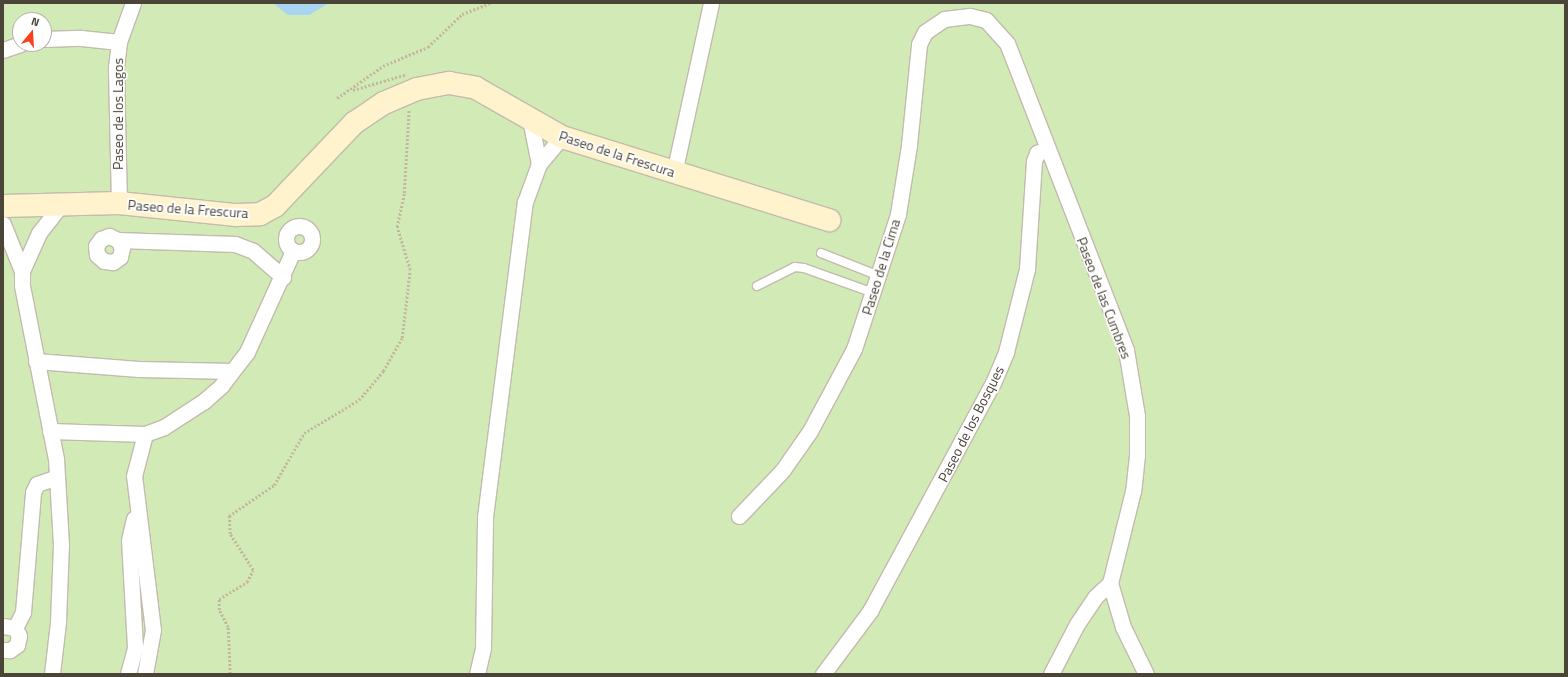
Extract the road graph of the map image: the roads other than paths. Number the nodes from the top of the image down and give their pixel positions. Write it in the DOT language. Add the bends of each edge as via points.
graph roads {
  1 [pos="133,3"];
  2 [pos="711,3"];
  3 [pos="970,16"];
  4 [pos="52,39"];
  5 [pos="119,42"];
  6 [pos="530,119"];
  7 [pos="562,137"];
  8 [pos="1046,150"];
  9 [pos="539,164"];
  10 [pos="674,173"];
  11 [pos="119,203"];
  12 [pos="3,206"];
  13 [pos="59,207"];
  14 [pos="829,220"];
  15 [pos="3,224"];
  16 [pos="118,240"];
  17 [pos="294,251"];
  18 [pos="821,252"];
  19 [pos="22,272"];
  20 [pos="879,276"];
  21 [pos="282,277"];
  22 [pos="757,286"];
  23 [pos="874,293"];
  24 [pos="36,361"];
  25 [pos="232,370"];
  26 [pos="50,432"];
  27 [pos="145,434"];
  28 [pos="57,477"];
  29 [pos="136,510"];
  30 [pos="740,516"];
  31 [pos="1110,583"];
  32 [pos="9,627"];
  33 [pos="135,647"];
  34 [pos="3,650"];
  35 [pos="150,650"];
  36 [pos="52,674"];
  37 [pos="128,674"];
  38 [pos="145,674"];
  39 [pos="477,674"];
  40 [pos="823,674"];
  41 [pos="1051,674"];
  42 [pos="1146,674"];
  1 -- 5 [label="street, Paseo de los Lagos"];
  2 -- 10 [label="street"];
  3 -- 8 [label="street, Paseo de las Cumbres" via="998,29 1007,43"];
  3 -- 20 [label="street, Paseo de la Cima" via="939,21 925,32 919,44 910,145 898,214"];
  4 -- 5 [label="street" via="81,38"];
  5 -- 11 [label="street, Paseo de los Lagos" via="116,67"];
  6 -- 7 [label="street, Paseo de la Frescura"];
  6 -- 9 [label="street"];
  6 -- 11 [label="street, Paseo de la Frescura" via="476,88 449,84 412,91 384,103 354,123 275,206 260,214 236,215"];
  7 -- 9 [label="street"];
  7 -- 10 [label="street, Paseo de la Frescura"];
  8 -- 31 [label="street, Paseo de las Cumbres" via="1126,350 1132,380 1137,455 1133,491"];
  8 -- 40 [label="street, Paseo de los Bosques" via="1037,153 1034,161 1027,269 1006,352 993,383 870,611"];
  9 -- 39 [label="street" via="525,202 496,412 485,517 483,648"];
  10 -- 14 [label="street, Paseo de la Frescura"];
  11 -- 13 [label="street, Paseo de la Frescura"];
  12 -- 13 [label="street, Paseo de la Frescura"];
  13 -- 19 [label="street" via="39,233"];
  15 -- 19 [label="street"];
  16 -- 21 [label="street" via="235,244 253,251"];
  17 -- 21 [label="street"];
  18 -- 20 [label="lane"];
  19 -- 24 [label="street"];
  20 -- 23 [label="street, Paseo de la Cima"];
  21 -- 25 [label="street" via="248,352"];
  22 -- 23 [label="lane" via="795,267"];
  23 -- 30 [label="street, Paseo de la Cima" via="854,349 810,431 782,471"];
  24 -- 25 [label="street" via="139,369"];
  24 -- 26 [label="street"];
  25 -- 27 [label="street" via="204,401 164,427"];
  26 -- 27 [label="street"];
  26 -- 28 [label="street"];
  27 -- 29 [label="street" via="134,476"];
  28 -- 32 [label="street" via="37,484 33,492 23,612"];
  28 -- 36 [label="street" via="61,545 58,622"];
  29 -- 33 [label="street" via="129,540"];
  29 -- 35 [label="street" via="153,630"];
  31 -- 41 [label="street" via="1081,619"];
  31 -- 42 [label="street" via="1123,627"];
  32 -- 34 [label="street" via="19,636 18,645 10,650"];
  33 -- 35 [label="street"];
  33 -- 37 [label="street"];
  35 -- 38 [label="street"];
}
